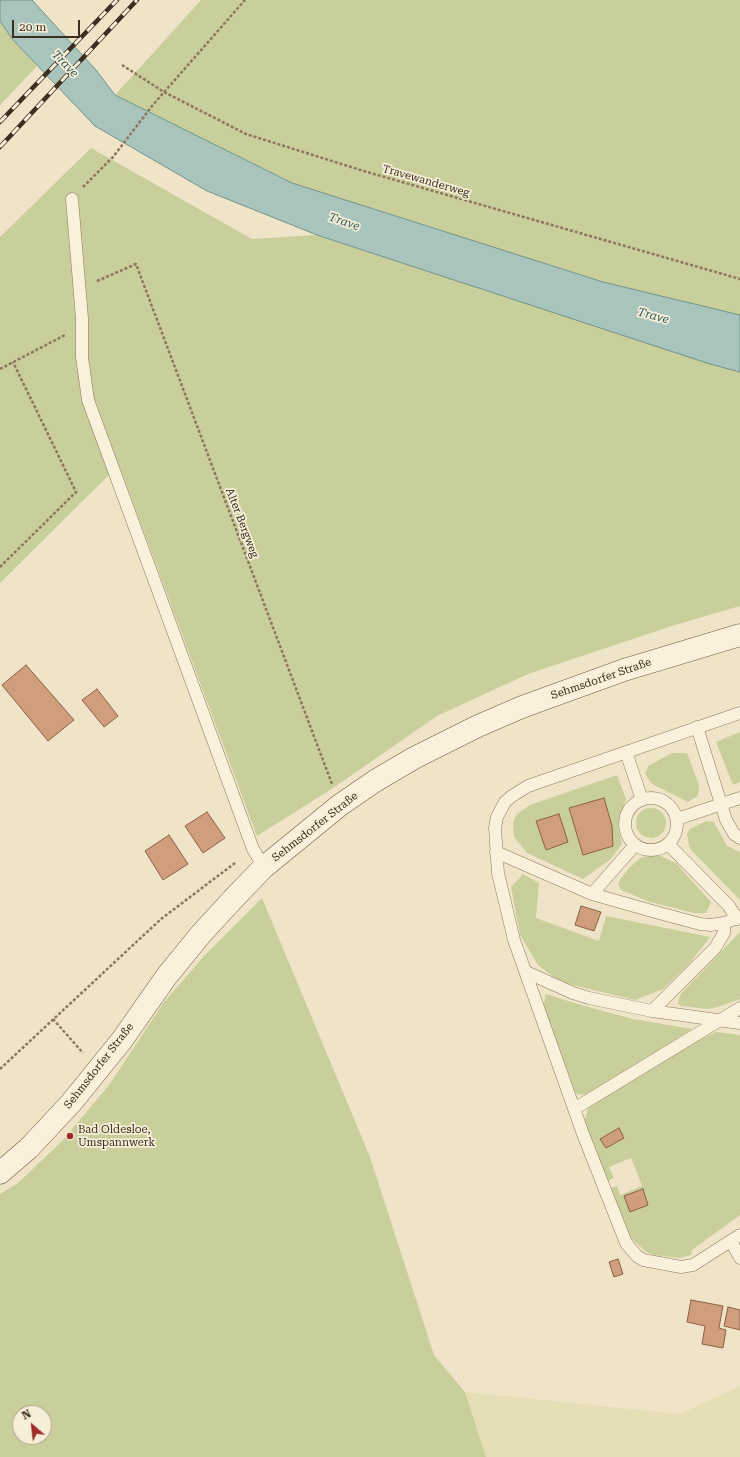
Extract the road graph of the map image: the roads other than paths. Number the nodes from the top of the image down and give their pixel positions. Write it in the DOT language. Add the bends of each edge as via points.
graph roads {
  1 [pos="72,199"];
  2 [pos="740,634"];
  3 [pos="740,712"];
  4 [pos="698,727"];
  5 [pos="626,752"];
  6 [pos="740,798"];
  7 [pos="642,800"];
  8 [pos="721,805"];
  9 [pos="676,819"];
  10 [pos="740,838"];
  11 [pos="668,844"];
  12 [pos="635,845"];
  13 [pos="496,852"];
  14 [pos="258,858"];
  15 [pos="592,894"];
  16 [pos="739,918"];
  17 [pos="724,923"];
  18 [pos="526,972"];
  19 [pos="740,1008"];
  20 [pos="652,1011"];
  21 [pos="718,1020"];
  22 [pos="740,1023"];
  23 [pos="574,1109"];
  24 [pos="0,1173"];
  25 [pos="736,1238"];
  26 [pos="740,1258"];
  1 -- 14 [label="lane" via="82,357 88,400"];
  2 -- 14 [label="main road, Sehmsdorfer Straße" via="624,670 522,708 448,740 375,781"];
  3 -- 4 [label="lane"];
  4 -- 5 [label="lane"];
  4 -- 8 [label="lane"];
  5 -- 7 [label="lane"];
  5 -- 13 [label="lane" via="548,778 512,796 497,817"];
  6 -- 8 [label="lane"];
  7 -- 9 [label="lane" via="660,800 671,808"];
  7 -- 12 [label="lane" via="629,809 624,824 628,838"];
  8 -- 9 [label="lane"];
  8 -- 10 [label="lane" via="730,828"];
  9 -- 11 [label="lane" via="677,828"];
  11 -- 12 [label="lane" via="655,851 647,851"];
  11 -- 16 [label="lane"];
  12 -- 15 [label="lane"];
  13 -- 15 [label="lane"];
  13 -- 18 [label="lane" via="501,892"];
  14 -- 24 [label="main road, Sehmsdorfer Straße" via="96,1072 54,1122"];
  15 -- 17 [label="lane" via="700,924"];
  16 -- 17 [label="lane"];
  17 -- 20 [label="lane" via="724,933 715,948"];
  18 -- 20 [label="lane" via="589,998"];
  18 -- 23 [label="lane"];
  19 -- 21 [label="lane"];
  20 -- 21 [label="lane"];
  21 -- 22 [label="lane"];
  21 -- 23 [label="lane"];
  23 -- 25 [label="lane" via="624,1238 637,1256 671,1266 687,1266"];
  25 -- 26 [label="lane"];
}
